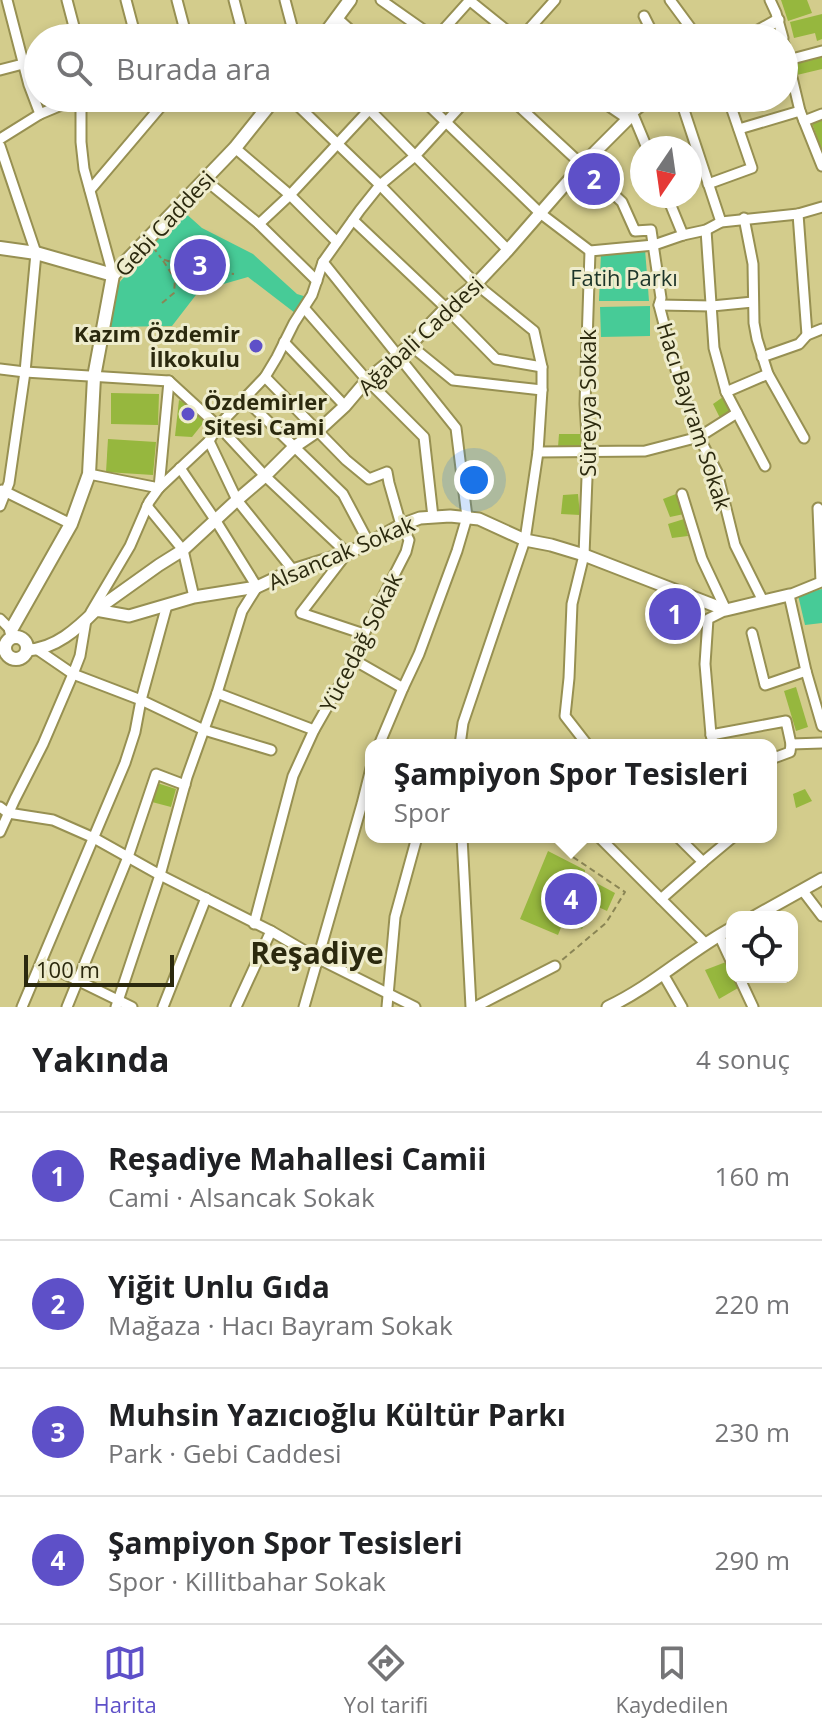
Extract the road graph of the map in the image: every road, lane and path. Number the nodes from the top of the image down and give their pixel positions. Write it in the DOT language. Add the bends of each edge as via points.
graph roads {
  1 [pos="7,0"];
  2 [pos="67,0"];
  3 [pos="126,0"];
  4 [pos="177,0"];
  5 [pos="234,0"];
  6 [pos="285,0"];
  7 [pos="381,0"];
  8 [pos="470,0"];
  9 [pos="555,0"];
  10 [pos="670,0"];
  11 [pos="770,0"];
  12 [pos="347,2"];
  13 [pos="644,16"];
  14 [pos="336,17"];
  15 [pos="778,20"];
  16 [pos="73,24"];
  17 [pos="132,24"];
  18 [pos="183,24"];
  19 [pos="240,24"];
  20 [pos="291,24"];
  21 [pos="331,24"];
  22 [pos="344,24"];
  23 [pos="416,24"];
  24 [pos="449,24"];
  25 [pos="500,24"];
  26 [pos="532,24"];
  27 [pos="648,24"];
  28 [pos="688,24"];
  29 [pos="771,24"];
  30 [pos="779,24"];
  31 [pos="822,51"];
  32 [pos="798,57"];
  33 [pos="23,64"];
  34 [pos="24,67"];
  35 [pos="0,70"];
  36 [pos="798,102"];
  37 [pos="800,111"];
  38 [pos="45,112"];
  39 [pos="80,112"];
  40 [pos="156,112"];
  41 [pos="264,112"];
  42 [pos="304,112"];
  43 [pos="368,112"];
  44 [pos="372,112"];
  45 [pos="435,112"];
  46 [pos="455,112"];
  47 [pos="525,112"];
  48 [pos="623,112"];
  49 [pos="634,112"];
  50 [pos="685,112"];
  51 [pos="733,112"];
  52 [pos="797,112"];
  53 [pos="40,114"];
  54 [pos="822,114"];
  55 [pos="630,116"];
  56 [pos="804,121"];
  57 [pos="445,122"];
  58 [pos="739,129"];
  59 [pos="641,136"];
  60 [pos="0,139"];
  61 [pos="337,145"];
  62 [pos="0,146"];
  63 [pos="235,148"];
  64 [pos="415,156"];
  65 [pos="583,164"];
  66 [pos="822,166"];
  67 [pos="204,179"];
  68 [pos="708,184"];
  69 [pos="380,185"];
  70 [pos="90,190"];
  71 [pos="290,195"];
  72 [pos="822,207"];
  73 [pos="672,208"];
  74 [pos="540,213"];
  75 [pos="798,214"];
  76 [pos="744,218"];
  77 [pos="353,220"];
  78 [pos="721,222"];
  79 [pos="259,224"];
  80 [pos="706,230"];
  81 [pos="683,235"];
  82 [pos="337,242"];
  83 [pos="654,245"];
  84 [pos="0,248"];
  85 [pos="508,250"];
  86 [pos="590,251"];
  87 [pos="36,253"];
  88 [pos="323,262"];
  89 [pos="198,271"];
  90 [pos="234,274"];
  91 [pos="113,275"];
  92 [pos="175,279"];
  93 [pos="317,281"];
  94 [pos="476,284"];
  95 [pos="753,302"];
  96 [pos="162,303"];
  97 [pos="659,305"];
  98 [pos="712,306"];
  99 [pos="446,308"];
  100 [pos="305,309"];
  101 [pos="822,329"];
  102 [pos="807,335"];
  103 [pos="284,342"];
  104 [pos="410,345"];
  105 [pos="397,355"];
  106 [pos="762,357"];
  107 [pos="542,367"];
  108 [pos="0,369"];
  109 [pos="25,372"];
  110 [pos="768,374"];
  111 [pos="94,377"];
  112 [pos="265,377"];
  113 [pos="367,380"];
  114 [pos="169,381"];
  115 [pos="542,390"];
  116 [pos="726,392"];
  117 [pos="244,398"];
  118 [pos="345,406"];
  119 [pos="737,413"];
  120 [pos="218,426"];
  121 [pos="319,430"];
  122 [pos="227,435"];
  123 [pos="699,437"];
  124 [pos="804,438"];
  125 [pos="209,441"];
  126 [pos="294,447"];
  127 [pos="538,452"];
  128 [pos="588,452"];
  129 [pos="765,466"];
  130 [pos="180,468"];
  131 [pos="89,474"];
  132 [pos="265,476"];
  133 [pos="159,488"];
  134 [pos="2,490"];
  135 [pos="682,494"];
  136 [pos="237,500"];
  137 [pos="0,506"];
  138 [pos="147,506"];
  139 [pos="818,508"];
  140 [pos="433,517"];
  141 [pos="467,517"];
  142 [pos="216,521"];
  143 [pos="71,524"];
  144 [pos="401,525"];
  145 [pos="525,540"];
  146 [pos="369,543"];
  147 [pos="183,550"];
  148 [pos="347,553"];
  149 [pos="584,555"];
  150 [pos="293,570"];
  151 [pos="257,587"];
  152 [pos="789,595"];
  153 [pos="194,597"];
  154 [pos="763,601"];
  155 [pos="167,605"];
  156 [pos="726,610"];
  157 [pos="86,619"];
  158 [pos="6,628"];
  159 [pos="752,633"];
  160 [pos="364,634"];
  161 [pos="33,650"];
  162 [pos="9,656"];
  163 [pos="354,660"];
  164 [pos="0,668"];
  165 [pos="806,671"];
  166 [pos="73,674"];
  167 [pos="403,688"];
  168 [pos="217,693"];
  169 [pos="141,700"];
  170 [pos="822,726"];
  171 [pos="204,730"];
  172 [pos="314,730"];
  173 [pos="382,739"];
  174 [pos="461,739"];
  175 [pos="582,739"];
  176 [pos="713,739"];
  177 [pos="717,739"];
  178 [pos="822,743"];
  179 [pos="791,744"];
  180 [pos="271,750"];
  181 [pos="777,757"];
  182 [pos="185,785"];
  183 [pos="365,792"];
  184 [pos="4,810"];
  185 [pos="0,832"];
  186 [pos="94,838"];
  187 [pos="415,843"];
  188 [pos="462,843"];
  189 [pos="557,843"];
  190 [pos="605,843"];
  191 [pos="684,843"];
  192 [pos="726,843"];
  193 [pos="128,857"];
  194 [pos="703,862"];
  195 [pos="160,875"];
  196 [pos="822,879"];
  197 [pos="803,891"];
  198 [pos="206,898"];
  199 [pos="661,899"];
  200 [pos="765,911"];
  201 [pos="822,916"];
  202 [pos="254,924"];
  203 [pos="271,931"];
  204 [pos="726,931"];
  205 [pos="719,935"];
  206 [pos="706,944"];
  207 [pos="726,950"];
  208 [pos="317,958"];
  209 [pos="42,963"];
  210 [pos="555,966"];
  211 [pos="663,974"];
  212 [pos="80,980"];
  213 [pos="742,983"];
  214 [pos="388,993"];
  215 [pos="117,1004"];
  216 [pos="612,1006"];
  217 [pos="22,1007"];
  218 [pos="67,1007"];
  219 [pos="132,1007"];
  220 [pos="163,1007"];
  221 [pos="236,1007"];
  222 [pos="304,1007"];
  223 [pos="387,1007"];
  224 [pos="415,1007"];
  225 [pos="473,1007"];
  226 [pos="682,1007"];
  227 [pos="753,1007"];
  1 -- 33 [label="street"];
  2 -- 16 [label="street"];
  3 -- 17 [label="street"];
  4 -- 18 [label="street"];
  5 -- 19 [label="street"];
  6 -- 20 [label="street"];
  7 -- 23 [label="street"];
  8 -- 24 [label="street"];
  8 -- 25 [label="street"];
  9 -- 26 [label="street"];
  10 -- 28 [label="street"];
  11 -- 15 [label="street"];
  12 -- 14 [label="main road"];
  13 -- 27 [label="street"];
  14 -- 21 [label="main road"];
  14 -- 22 [label="street"];
  15 -- 29 [label="street"];
  15 -- 30 [label="street"];
  31 -- 32 [label="street"];
  33 -- 34 [label="street"];
  33 -- 35 [label="street"];
  36 -- 37 [label="street"];
  37 -- 56 [label="street"];
  38 -- 53 [label="street"];
  39 -- 70 [label="street"];
  40 -- 70 [label="street"];
  41 -- 63 [label="main road, Gebi Caddesi"];
  42 -- 61 [label="street"];
  43 -- 61 [label="street"];
  44 -- 64 [label="street"];
  45 -- 57 [label="street"];
  46 -- 57 [label="street"];
  47 -- 65 [label="street"];
  48 -- 55 [label="street"];
  49 -- 55 [label="street, Ağabali Caddesi"];
  50 -- 68 [label="street"];
  51 -- 58 [label="street"];
  52 -- 58 [label="street"];
  53 -- 60 [label="street"];
  54 -- 56 [label="street"];
  55 -- 59 [label="street"];
  55 -- 65 [label="street, Ağabali Caddesi"];
  56 -- 66 [label="street"];
  57 -- 64 [label="street"];
  57 -- 74 [label="street"];
  58 -- 68 [label="street" via="752,168"];
  61 -- 69 [label="street"];
  61 -- 71 [label="street"];
  62 -- 87 [label="street"];
  63 -- 67 [label="main road, Gebi Caddesi"];
  63 -- 71 [label="street"];
  64 -- 69 [label="street"];
  64 -- 85 [label="street"];
  65 -- 74 [label="street, Ağabali Caddesi"];
  65 -- 83 [label="street" via="622,202 635,231 651,230"];
  67 -- 79 [label="street"];
  67 -- 91 [label="main road, Gebi Caddesi"];
  68 -- 78 [label="street"];
  69 -- 77 [label="street"];
  69 -- 94 [label="street"];
  70 -- 91 [label="street"];
  71 -- 79 [label="street"];
  71 -- 82 [label="street"];
  72 -- 75 [label="street"];
  73 -- 81 [label="street"];
  74 -- 85 [label="street, Ağabali Caddesi"];
  74 -- 86 [label="street"];
  75 -- 76 [label="street"];
  75 -- 102 [label="street"];
  76 -- 78 [label="street"];
  76 -- 95 [label="street" via="753,264"];
  77 -- 82 [label="street"];
  77 -- 99 [label="street"];
  78 -- 80 [label="street"];
  79 -- 93 [label="street"];
  80 -- 81 [label="street"];
  80 -- 98 [label="street"];
  81 -- 83 [label="street"];
  82 -- 88 [label="street"];
  83 -- 86 [label="street"];
  83 -- 97 [label="street, Hacı Bayram Sokak"];
  84 -- 87 [label="main road"];
  85 -- 94 [label="street, Ağabali Caddesi"];
  86 -- 128 [label="street, Süreyya Sokak"];
  87 -- 91 [label="main road"];
  87 -- 109 [label="street"];
  88 -- 93 [label="street"];
  88 -- 105 [label="street"];
  89 -- 90 [label="path"];
  89 -- 92 [label="path"];
  89 -- 92 [label="path" via="162,259"];
  91 -- 111 [label="main road, Gebi Caddesi"];
  92 -- 96 [label="path" via="174,293"];
  93 -- 100 [label="street"];
  94 -- 99 [label="street, Ağabali Caddesi"];
  94 -- 107 [label="street" via="534,331"];
  95 -- 98 [label="street"];
  95 -- 106 [label="street"];
  97 -- 98 [label="street"];
  97 -- 123 [label="street, Hacı Bayram Sokak"];
  98 -- 116 [label="street" via="714,348"];
  99 -- 104 [label="street, Ağabali Caddesi"];
  99 -- 107 [label="street" via="496,359"];
  100 -- 103 [label="street"];
  100 -- 113 [label="street"];
  101 -- 102 [label="street"];
  102 -- 106 [label="street" via="799,344"];
  103 -- 112 [label="street"];
  103 -- 118 [label="street"];
  104 -- 105 [label="street, Ağabali Caddesi"];
  104 -- 115 [label="street" via="453,380"];
  105 -- 113 [label="street, Ağabali Caddesi"];
  105 -- 141 [label="street" via="456,428"];
  106 -- 110 [label="street"];
  107 -- 115 [label="street"];
  108 -- 109 [label="street"];
  109 -- 111 [label="street"];
  109 -- 134 [label="street" via="9,483"];
  110 -- 116 [label="street"];
  110 -- 124 [label="street"];
  111 -- 114 [label="street"];
  111 -- 131 [label="main road, Gebi Caddesi"];
  112 -- 117 [label="street"];
  112 -- 121 [label="street, Yücedağ Sokak"];
  113 -- 118 [label="street, Ağabali Caddesi"];
  113 -- 140 [label="street" via="424,437"];
  114 -- 120 [label="street"];
  114 -- 133 [label="street"];
  115 -- 127 [label="street"];
  116 -- 119 [label="street"];
  117 -- 120 [label="street"];
  117 -- 126 [label="street"];
  118 -- 121 [label="street, Ağabali Caddesi"];
  119 -- 123 [label="street"];
  119 -- 129 [label="street"];
  120 -- 125 [label="street"];
  121 -- 126 [label="street, Ağabali Caddesi"];
  121 -- 144 [label="street, Yücedağ Sokak" via="369,479 387,472"];
  122 -- 132 [label="street"];
  123 -- 128 [label="street" via="645,451"];
  123 -- 154 [label="street, Hacı Bayram Sokak" via="717,472 735,545"];
  125 -- 130 [label="street"];
  125 -- 136 [label="street"];
  126 -- 132 [label="street, Ağabali Caddesi"];
  126 -- 146 [label="street" via="343,494"];
  127 -- 128 [label="street"];
  127 -- 145 [label="street"];
  128 -- 149 [label="street, Süreyya Sokak"];
  130 -- 133 [label="street"];
  130 -- 142 [label="street"];
  131 -- 133 [label="street"];
  131 -- 143 [label="main road, Gebi Caddesi"];
  132 -- 136 [label="street, Ağabali Caddesi"];
  132 -- 148 [label="street"];
  133 -- 138 [label="street"];
  134 -- 137 [label="street"];
  134 -- 143 [label="street"];
  135 -- 156 [label="street" via="702,559"];
  136 -- 142 [label="street, Ağabali Caddesi"];
  136 -- 150 [label="street"];
  138 -- 147 [label="street"];
  138 -- 157 [label="street" via="130,546"];
  139 -- 152 [label="street" via="821,582"];
  140 -- 141 [label="street, Alsancak Sokak"];
  140 -- 144 [label="street, Alsancak Sokak"];
  141 -- 145 [label="street, Alsancak Sokak"];
  141 -- 167 [label="street"];
  142 -- 147 [label="street, Ağabali Caddesi"];
  142 -- 151 [label="street"];
  143 -- 158 [label="main road, Gebi Caddesi"];
  144 -- 146 [label="street, Alsancak Sokak"];
  144 -- 160 [label="street, Yücedağ Sokak" via="409,540 406,552"];
  145 -- 149 [label="street, Alsancak Sokak"];
  145 -- 174 [label="street"];
  146 -- 148 [label="street, Alsancak Sokak"];
  147 -- 153 [label="street"];
  147 -- 157 [label="street, Ağabali Caddesi"];
  148 -- 150 [label="street, Alsancak Sokak"];
  148 -- 160 [label="street" via="301,613"];
  149 -- 156 [label="street, Alsancak Sokak"];
  149 -- 175 [label="street, Süreyya Sokak" via="572,604 565,716"];
  150 -- 151 [label="street, Alsancak Sokak"];
  151 -- 153 [label="street, Alsancak Sokak"];
  151 -- 168 [label="street" via="242,611"];
  152 -- 154 [label="street"];
  152 -- 165 [label="street"];
  153 -- 155 [label="street, Alsancak Sokak"];
  154 -- 156 [label="street"];
  155 -- 157 [label="street, Alsancak Sokak" via="129,616"];
  155 -- 169 [label="street"];
  156 -- 176 [label="street" via="708,619 705,664"];
  157 -- 161 [label="street, Ağabali Caddesi" via="52,646"];
  157 -- 166 [label="street"];
  158 -- 161 [label="main road"];
  158 -- 162 [label="main road, Gebi Caddesi"];
  159 -- 165 [label="street" via="765,685"];
  160 -- 163 [label="street, Yücedağ Sokak"];
  161 -- 162 [label="main road" via="20,659"];
  161 -- 166 [label="street"];
  162 -- 164 [label="main road"];
  163 -- 167 [label="street"];
  163 -- 172 [label="street, Yücedağ Sokak"];
  165 -- 170 [label="street"];
  166 -- 169 [label="street"];
  166 -- 184 [label="street" via="39,754"];
  167 -- 173 [label="street"];
  168 -- 171 [label="street"];
  168 -- 172 [label="street"];
  169 -- 171 [label="street"];
  169 -- 186 [label="street" via="125,763"];
  171 -- 180 [label="street"];
  171 -- 182 [label="street"];
  172 -- 202 [label="street, Yücedağ Sokak" via="293,776"];
  177 -- 179 [label="street" via="786,721"];
  178 -- 179 [label="street"];
  179 -- 181 [label="street" via="790,752"];
  182 -- 193 [label="street" via="156,774"];
  182 -- 195 [label="street"];
  183 -- 208 [label="street"];
  184 -- 185 [label="street"];
  184 -- 186 [label="street" via="53,820"];
  186 -- 193 [label="street"];
  186 -- 209 [label="street"];
  187 -- 214 [label="street" via="395,917"];
  188 -- 225 [label="street"];
  189 -- 210 [label="path" via="625,892 606,923"];
  190 -- 199 [label="street"];
  191 -- 194 [label="street"];
  192 -- 194 [label="street"];
  193 -- 195 [label="street"];
  193 -- 212 [label="street"];
  194 -- 199 [label="street"];
  195 -- 198 [label="street"];
  195 -- 215 [label="street"];
  196 -- 197 [label="street"];
  197 -- 200 [label="street"];
  197 -- 201 [label="street"];
  198 -- 202 [label="street"];
  198 -- 220 [label="street"];
  199 -- 206 [label="street"];
  202 -- 203 [label="street"];
  203 -- 208 [label="street"];
  203 -- 221 [label="street"];
  204 -- 205 [label="street"];
  205 -- 206 [label="street"];
  205 -- 207 [label="street"];
  206 -- 211 [label="street"];
  208 -- 214 [label="street"];
  208 -- 222 [label="street"];
  209 -- 212 [label="street"];
  209 -- 217 [label="street"];
  210 -- 225 [label="street"];
  211 -- 216 [label="street"];
  211 -- 226 [label="street"];
  212 -- 215 [label="street"];
  212 -- 218 [label="street"];
  213 -- 227 [label="street"];
  214 -- 223 [label="street"];
  214 -- 224 [label="street"];
  215 -- 219 [label="street"];
}
